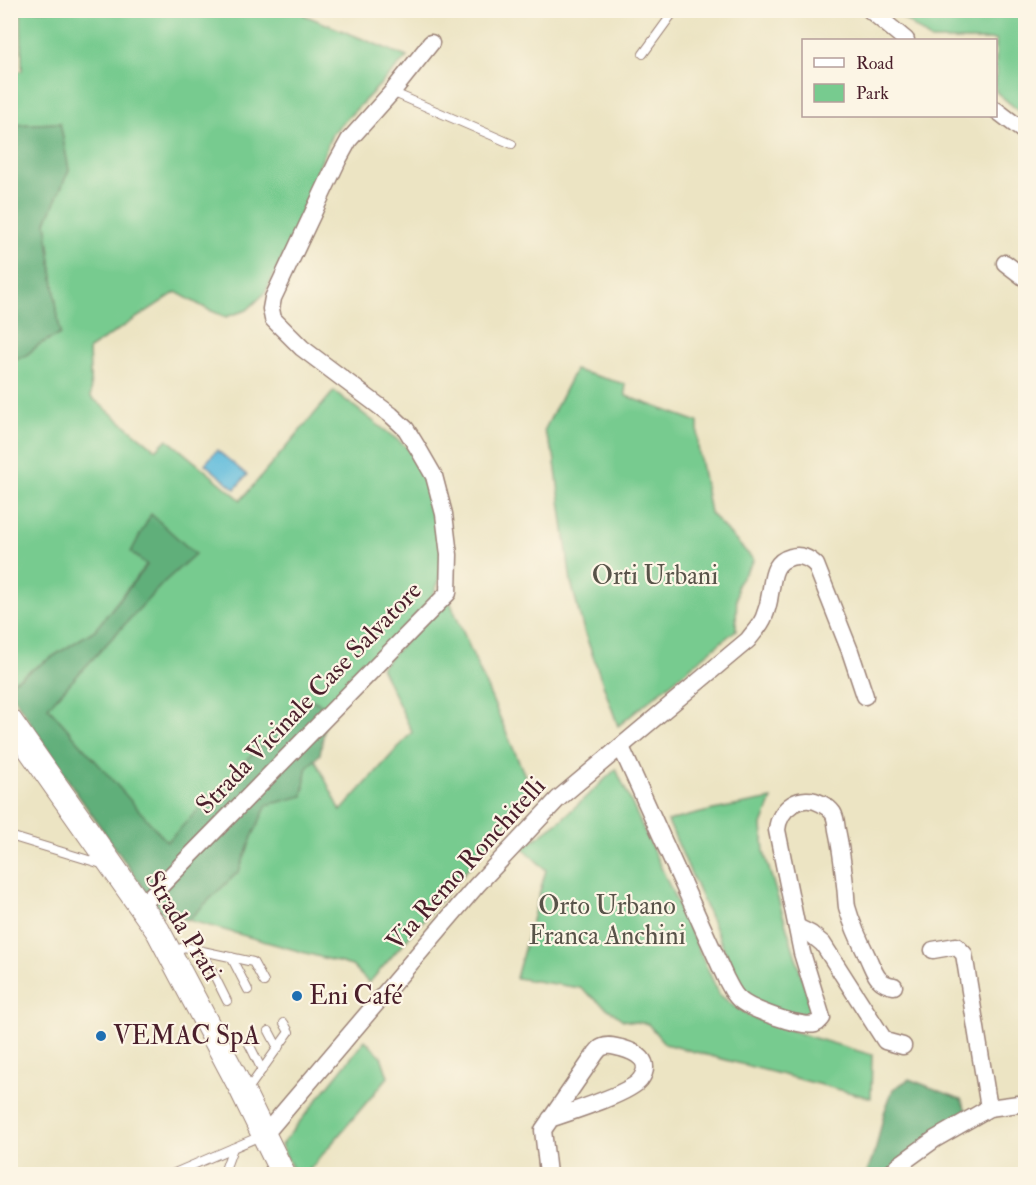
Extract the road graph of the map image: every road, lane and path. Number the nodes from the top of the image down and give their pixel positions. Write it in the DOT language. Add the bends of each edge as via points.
graph roads {
  1 [pos="675,10"];
  2 [pos="870,10"];
  3 [pos="905,39"];
  4 [pos="431,43"];
  5 [pos="643,54"];
  6 [pos="392,92"];
  7 [pos="997,111"];
  8 [pos="1026,133"];
  9 [pos="512,144"];
  10 [pos="1005,263"];
  11 [pos="1026,279"];
  12 [pos="865,696"];
  13 [pos="10,721"];
  14 [pos="621,747"];
  15 [pos="10,836"];
  16 [pos="114,868"];
  17 [pos="141,906"];
  18 [pos="796,927"];
  19 [pos="933,950"];
  20 [pos="202,951"];
  21 [pos="171,954"];
  22 [pos="231,957"];
  23 [pos="264,982"];
  24 [pos="894,986"];
  25 [pos="248,990"];
  26 [pos="227,1001"];
  27 [pos="284,1023"];
  28 [pos="269,1031"];
  29 [pos="248,1042"];
  30 [pos="903,1046"];
  31 [pos="278,1048"];
  32 [pos="262,1071"];
  33 [pos="242,1090"];
  34 [pos="1026,1103"];
  35 [pos="989,1108"];
  36 [pos="550,1119"];
  37 [pos="265,1134"];
  38 [pos="233,1148"];
  39 [pos="172,1174"];
  40 [pos="226,1174"];
  41 [pos="283,1174"];
  42 [pos="548,1174"];
  43 [pos="890,1174"];
  1 -- 5 [label="lane"];
  2 -- 3 [label="street"];
  4 -- 6 [label="street, Strada Vicinale Case Salvatore"];
  6 -- 9 [label="lane"];
  6 -- 17 [label="street, Strada Vicinale Case Salvatore" via="349,140 271,309 273,319 302,348 406,429 434,476 444,514 448,593"];
  7 -- 8 [label="street"];
  10 -- 11 [label="street"];
  12 -- 14 [label="street, Via Remo Ronchitelli" via="816,565 803,556 788,557 776,567 763,619 748,640"];
  13 -- 16 [label="street, Strada Prati"];
  14 -- 18 [label="street" via="732,990 749,1006 787,1020 814,1024 822,1018"];
  14 -- 37 [label="street, Via Remo Ronchitelli" via="558,799 477,885"];
  15 -- 16 [label="lane"];
  16 -- 17 [label="street, Strada Prati"];
  17 -- 21 [label="street, Strada Prati"];
  18 -- 24 [label="street" via="777,830 779,819 789,806 813,800 832,811 847,907 863,948 880,981"];
  18 -- 30 [label="street" via="823,944 885,1041"];
  19 -- 35 [label="street" via="956,946 964,954"];
  20 -- 21 [label="lane" via="184,947"];
  20 -- 22 [label="lane"];
  20 -- 26 [label="lane"];
  21 -- 33 [label="street, Strada Prati"];
  22 -- 23 [label="lane" via="253,962"];
  22 -- 25 [label="lane"];
  27 -- 31 [label="lane" via="289,1032"];
  28 -- 31 [label="lane"];
  29 -- 32 [label="lane"];
  31 -- 32 [label="lane"];
  32 -- 33 [label="lane"];
  33 -- 37 [label="street, Strada Prati"];
  34 -- 35 [label="street"];
  35 -- 43 [label="street" via="935,1139"];
  36 -- 36 [label="street" via="601,1047 610,1046 641,1057 643,1072 634,1085"];
  36 -- 42 [label="street" via="543,1130"];
  37 -- 38 [label="lane"];
  37 -- 41 [label="street, Strada Prati"];
  38 -- 39 [label="lane"];
  38 -- 40 [label="lane"];
}
